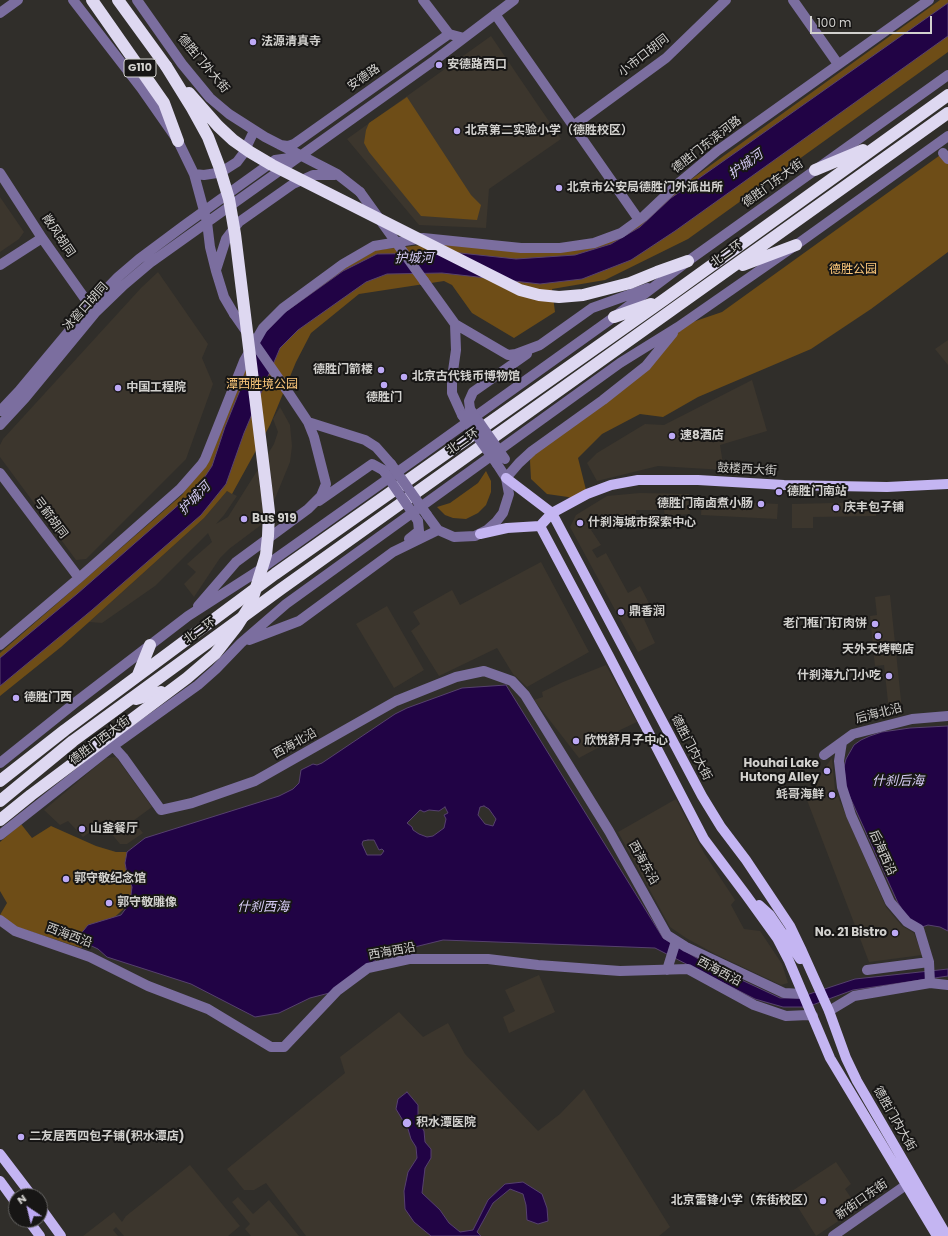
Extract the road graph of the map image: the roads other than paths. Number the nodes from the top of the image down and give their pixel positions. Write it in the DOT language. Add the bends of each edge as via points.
graph roads {
  1 [pos="18,0"];
  2 [pos="73,0"];
  3 [pos="92,0"];
  4 [pos="118,0"];
  5 [pos="136,0"];
  6 [pos="423,0"];
  7 [pos="514,0"];
  8 [pos="726,0"];
  9 [pos="794,0"];
  10 [pos="929,0"];
  11 [pos="0,13"];
  12 [pos="495,14"];
  13 [pos="449,34"];
  14 [pos="464,38"];
  15 [pos="838,64"];
  16 [pos="166,66"];
  17 [pos="948,75"];
  18 [pos="948,96"];
  19 [pos="948,113"];
  20 [pos="573,126"];
  21 [pos="254,131"];
  22 [pos="948,136"];
  23 [pos="178,141"];
  24 [pos="881,143"];
  25 [pos="280,145"];
  26 [pos="300,156"];
  27 [pos="815,170"];
  28 [pos="0,173"];
  29 [pos="194,174"];
  30 [pos="337,174"];
  31 [pos="204,211"];
  32 [pos="639,220"];
  33 [pos="207,222"];
  34 [pos="42,238"];
  35 [pos="796,245"];
  36 [pos="688,261"];
  37 [pos="0,266"];
  38 [pos="216,271"];
  39 [pos="727,272"];
  40 [pos="657,285"];
  41 [pos="665,299"];
  42 [pos="92,309"];
  43 [pos="614,317"];
  44 [pos="455,324"];
  45 [pos="678,327"];
  46 [pos="540,345"];
  47 [pos="0,411"];
  48 [pos="466,412"];
  49 [pos="308,422"];
  50 [pos="0,424"];
  51 [pos="532,451"];
  52 [pos="501,461"];
  53 [pos="0,473"];
  54 [pos="506,478"];
  55 [pos="948,484"];
  56 [pos="308,508"];
  57 [pos="552,513"];
  58 [pos="422,518"];
  59 [pos="540,526"];
  60 [pos="438,530"];
  61 [pos="480,534"];
  62 [pos="393,552"];
  63 [pos="79,578"];
  64 [pos="188,616"];
  65 [pos="241,643"];
  66 [pos="0,645"];
  67 [pos="150,645"];
  68 [pos="216,669"];
  69 [pos="137,676"];
  70 [pos="512,681"];
  71 [pos="161,692"];
  72 [pos="129,701"];
  73 [pos="948,716"];
  74 [pos="842,742"];
  75 [pos="113,746"];
  76 [pos="824,755"];
  77 [pos="0,763"];
  78 [pos="0,781"];
  79 [pos="0,801"];
  80 [pos="0,812"];
  81 [pos="0,820"];
  82 [pos="0,835"];
  83 [pos="746,894"];
  84 [pos="0,920"];
  85 [pos="675,942"];
  86 [pos="929,962"];
  87 [pos="668,966"];
  88 [pos="867,970"];
  89 [pos="930,983"];
  90 [pos="948,986"];
  91 [pos="816,989"];
  92 [pos="803,994"];
  93 [pos="826,1012"];
  94 [pos="813,1016"];
  95 [pos="848,1088"];
  96 [pos="0,1154"];
  97 [pos="0,1181"];
  98 [pos="911,1183"];
  99 [pos="26,1188"];
  100 [pos="8,1192"];
  101 [pos="48,1218"];
  102 [pos="61,1236"];
  103 [pos="833,1236"];
  104 [pos="937,1236"];
  105 [pos="947,1236"];
  1 -- 11 [label="street"];
  2 -- 23 [label="street"];
  3 -- 23 [label="highway, G110" via="164,103"];
  4 -- 16 [label="highway, G110"];
  5 -- 21 [label="street, 德胜门外大街" via="210,98"];
  6 -- 13 [label="street"];
  7 -- 12 [label="street"];
  8 -- 20 [label="street, 小市口胡同" via="666,58"];
  9 -- 15 [label="street"];
  10 -- 15 [label="street, 德胜门东滨河路"];
  12 -- 14 [label="street"];
  12 -- 20 [label="street"];
  13 -- 14 [label="street"];
  13 -- 25 [label="street, 安德路" via="294,144"];
  14 -- 26 [label="street"];
  15 -- 32 [label="street, 德胜门东滨河路" via="717,151"];
  16 -- 36 [label="highway, bridge" via="218,126 250,152 520,290 559,297 583,295 630,283"];
  16 -- 81 [label="highway, bridge" via="208,137 229,199 269,512 266,555 251,604 215,654"];
  17 -- 27 [label="street, 德胜门东大街"];
  18 -- 24 [label="highway, 北二环"];
  19 -- 39 [label="highway, 北二环"];
  20 -- 32 [label="street"];
  21 -- 25 [label="street, 德胜门外大街"];
  21 -- 29 [label="street" via="237,162 217,173"];
  22 -- 35 [label="street"];
  23 -- 29 [label="street"];
  24 -- 27 [label="highway"];
  24 -- 41 [label="highway, 北二环"];
  25 -- 26 [label="street, 德胜门外大街"];
  26 -- 30 [label="street, 德胜门外大街"];
  26 -- 31 [label="street, 冰窖口胡同" via="275,160"];
  26 -- 33 [label="street, 冰窖口胡同"];
  27 -- 36 [label="street, 德胜门东大街"];
  28 -- 34 [label="street, 敞风胡同"];
  29 -- 31 [label="street"];
  30 -- 38 [label="street" via="313,175 293,184 239,222 226,239"];
  30 -- 44 [label="street, 德胜门外大街, bridge" via="360,192"];
  31 -- 33 [label="street"];
  31 -- 42 [label="street, 冰窖口胡同" via="118,277"];
  32 -- 63 [label="street, 德胜门东滨河路" via="621,233 594,243 560,248 521,248 422,238 374,246 343,264 283,308 264,328 244,361 202,464 180,489"];
  33 -- 38 [label="street"];
  33 -- 42 [label="street, 冰窖口胡同"];
  34 -- 37 [label="street"];
  34 -- 42 [label="street, 敞风胡同"];
  35 -- 39 [label="highway"];
  35 -- 45 [label="street"];
  36 -- 40 [label="street, 德胜门东大街"];
  38 -- 49 [label="street, bridge" via="224,297 234,314"];
  39 -- 72 [label="highway, 北二环" via="449,468"];
  40 -- 43 [label="street, 德胜门东大街"];
  40 -- 46 [label="street" via="592,308"];
  41 -- 43 [label="highway"];
  41 -- 69 [label="highway, 北二环" via="275,574"];
  42 -- 47 [label="street, 冰窖口胡同"];
  42 -- 50 [label="street, 冰窖口胡同" via="25,398"];
  43 -- 64 [label="street, 德胜门东大街" via="258,571"];
  44 -- 46 [label="street" via="508,355"];
  44 -- 48 [label="street" via="456,350 452,392"];
  45 -- 51 [label="street" via="646,366"];
  45 -- 65 [label="street, 德胜门西大街" via="620,363 305,590"];
  46 -- 48 [label="street" via="473,392"];
  48 -- 52 [label="street, bridge"];
  49 -- 56 [label="street" via="326,484 321,496"];
  49 -- 58 [label="street, bridge" via="376,446 391,464"];
  51 -- 52 [label="street" via="516,460"];
  51 -- 54 [label="street"];
  52 -- 54 [label="street"];
  53 -- 63 [label="street, 弓箭胡同"];
  54 -- 57 [label="main road"];
  54 -- 61 [label="street" via="509,494 503,513 491,527"];
  55 -- 57 [label="main road, 鼓楼西大街" via="887,487 638,480 611,485 587,494"];
  56 -- 58 [label="street, bridge" via="372,464 383,470"];
  56 -- 64 [label="street" via="236,562"];
  57 -- 59 [label="main road, 鼓楼西大街"];
  57 -- 91 [label="main road, 德胜门内大街" via="702,796 790,926"];
  58 -- 60 [label="street"];
  58 -- 62 [label="street" via="419,532"];
  59 -- 61 [label="main road" via="507,528"];
  59 -- 83 [label="main road" via="704,839"];
  60 -- 61 [label="street" via="454,537"];
  60 -- 62 [label="street"];
  62 -- 65 [label="street" via="299,621"];
  63 -- 66 [label="street, 德胜门东滨河路"];
  64 -- 67 [label="street"];
  65 -- 68 [label="street, 德胜门西大街"];
  67 -- 69 [label="highway"];
  67 -- 77 [label="street"];
  68 -- 71 [label="street, 德胜门西大街"];
  68 -- 75 [label="street, 德胜门西大街" via="198,685"];
  69 -- 78 [label="highway, 北二环"];
  70 -- 75 [label="street, 西海北沿" via="484,671 456,677 396,701 255,781 192,804 161,810"];
  70 -- 85 [label="street, 西海东沿" via="525,695 610,831 667,934"];
  71 -- 72 [label="highway"];
  71 -- 80 [label="street, 德胜门西大街"];
  72 -- 79 [label="highway, 北二环" via="74,741"];
  73 -- 74 [label="street, 后海北沿" via="912,719 880,726 853,734"];
  74 -- 76 [label="street, 后海北沿"];
  74 -- 86 [label="street, 后海西沿" via="839,761 842,787 851,815 890,902 907,922 919,929"];
  75 -- 82 [label="street, 德胜门西大街"];
  83 -- 91 [label="main road" via="770,916 801,960"];
  83 -- 92 [label="main road" via="780,944"];
  84 -- 87 [label="street, 西海西沿" via="15,931 90,957 148,986 208,1009 271,1047 284,1046 337,991 368,968 409,960 488,959 620,970"];
  85 -- 87 [label="street"];
  85 -- 92 [label="street, 西海东沿" via="784,993"];
  86 -- 88 [label="street"];
  86 -- 89 [label="street, 后海西沿"];
  87 -- 94 [label="street, 西海西沿" via="688,969 754,1006 786,1016"];
  89 -- 90 [label="street"];
  89 -- 93 [label="street" via="854,996"];
  91 -- 93 [label="main road"];
  92 -- 94 [label="main road, 德胜门内大街"];
  93 -- 95 [label="main road, 德胜门内大街"];
  93 -- 98 [label="main road, 德胜门内大街" via="857,1081"];
  94 -- 95 [label="main road, 德胜门内大街" via="830,1058"];
  95 -- 98 [label="main road, 德胜门内大街"];
  96 -- 99 [label="main road"];
  97 -- 100 [label="main road"];
  98 -- 103 [label="street, 新街口东街"];
  98 -- 104 [label="main road, 德胜门内大街"];
  98 -- 105 [label="main road, 德胜门内大街"];
  101 -- 102 [label="main road"];
}
